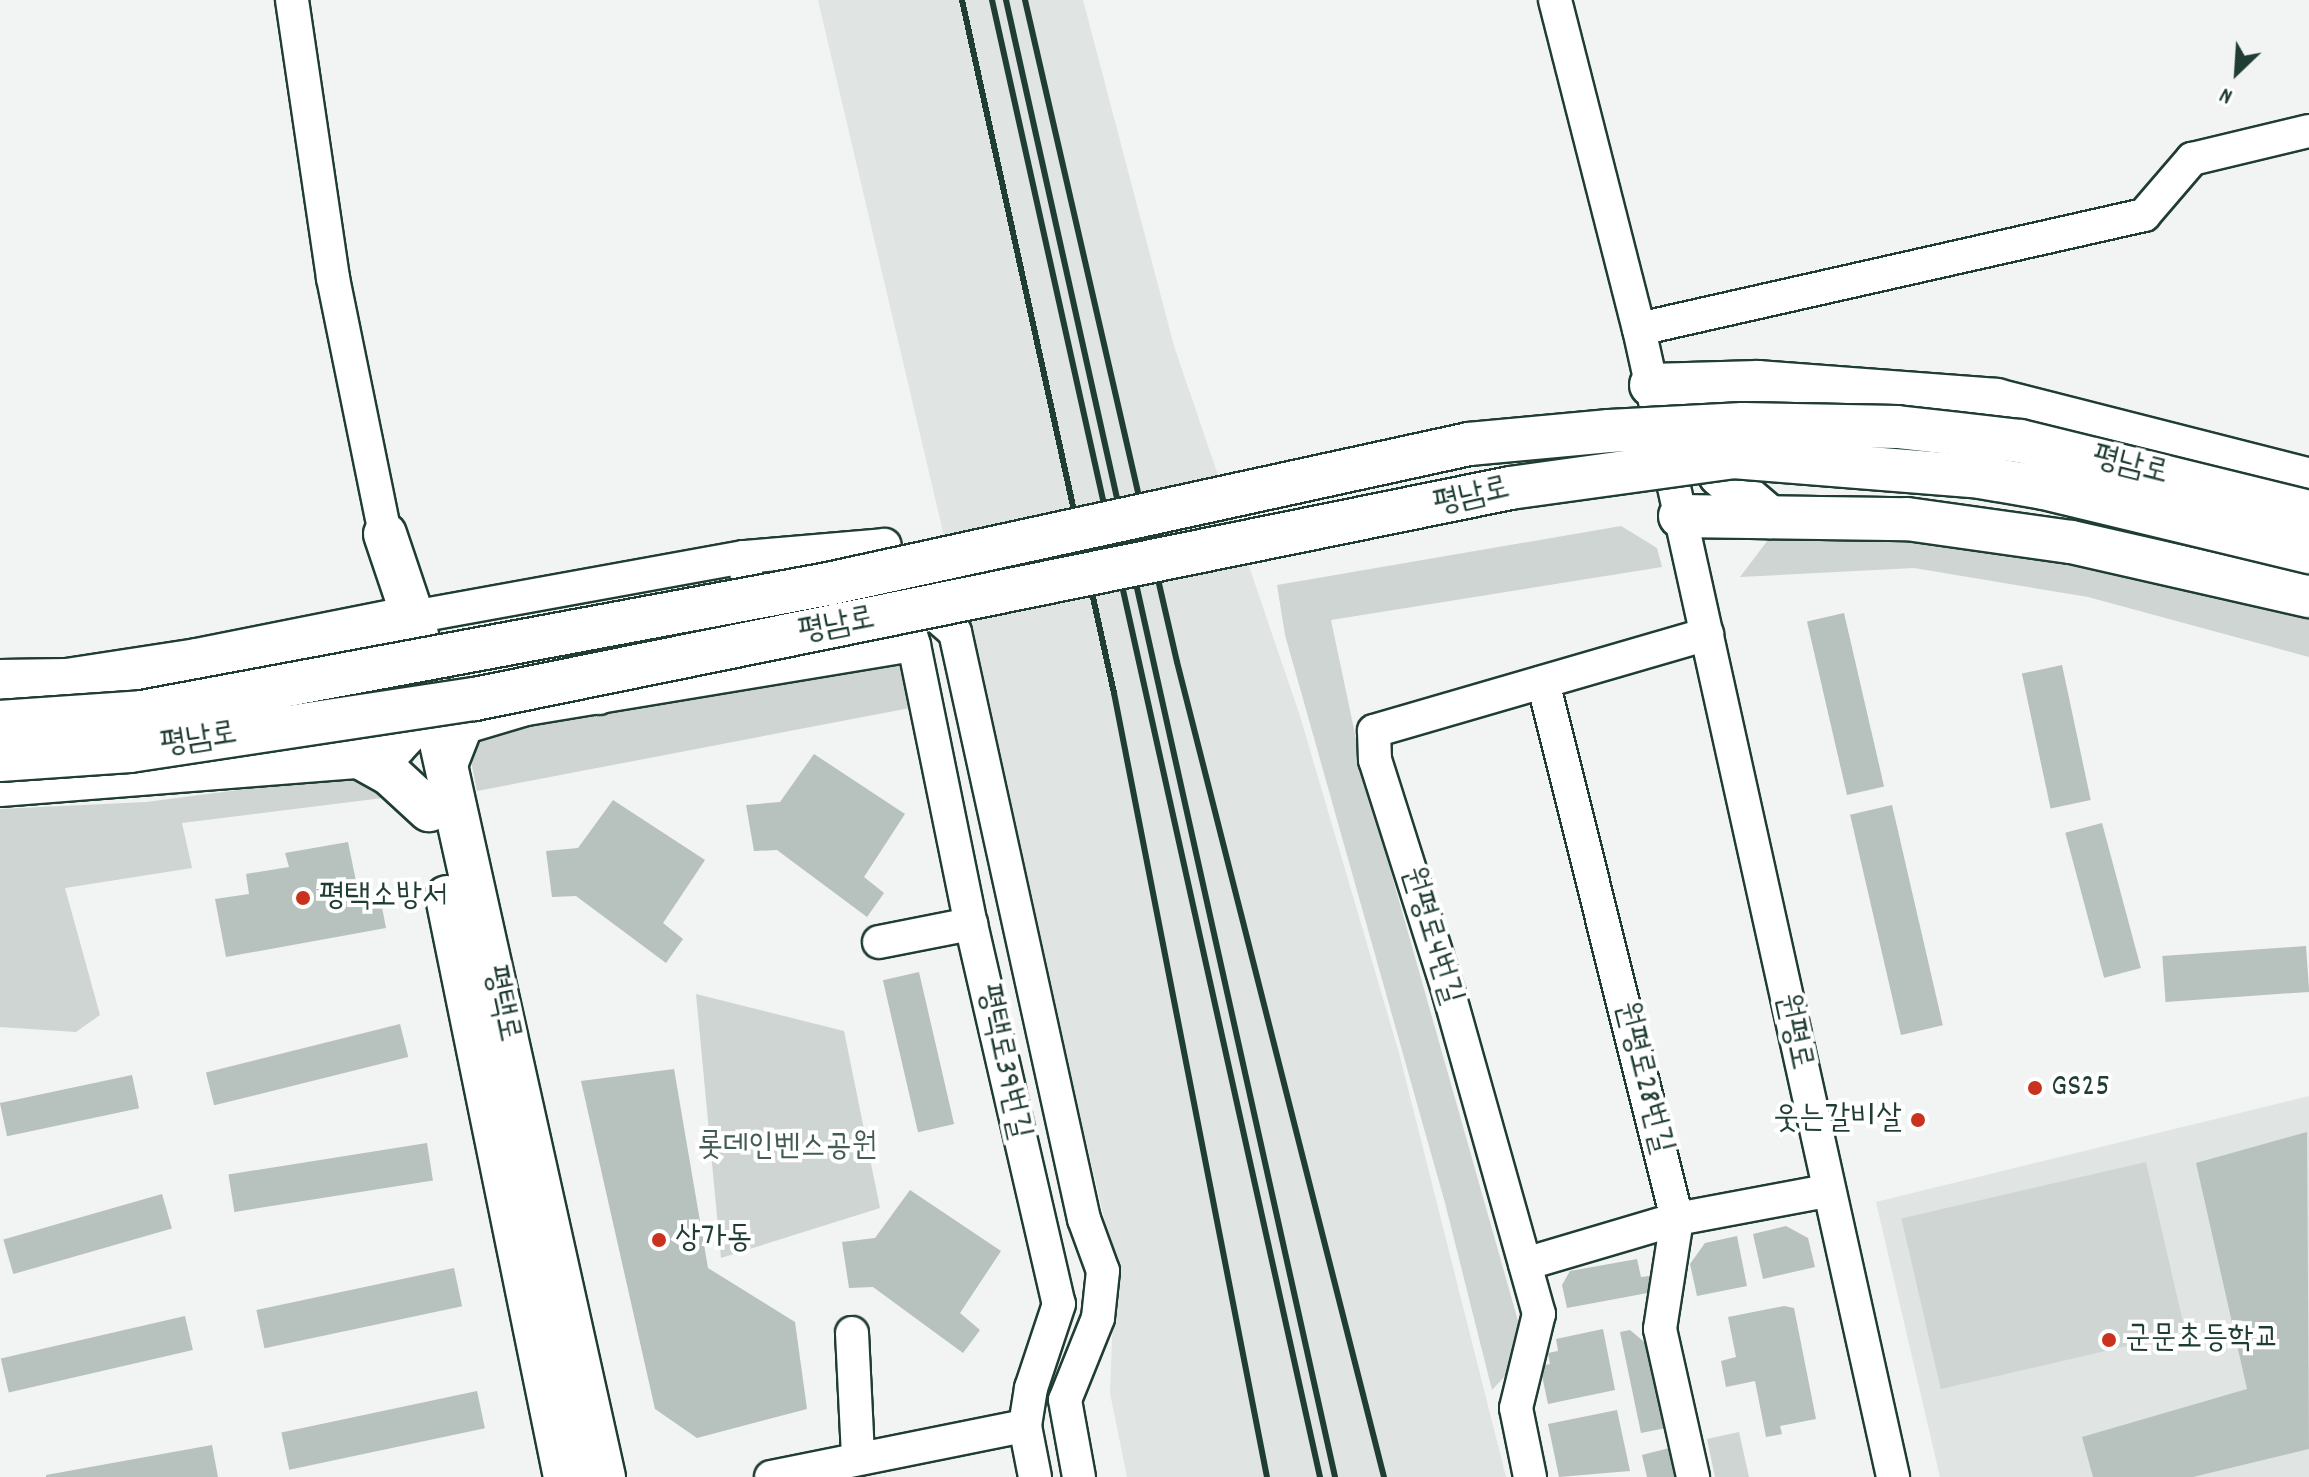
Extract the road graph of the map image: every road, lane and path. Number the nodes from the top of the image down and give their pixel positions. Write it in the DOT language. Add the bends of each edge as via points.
graph roads {
  1 [pos="292,0"];
  2 [pos="1555,0"];
  3 [pos="2309,131"];
  4 [pos="1639,329"];
  5 [pos="1758,382"];
  6 [pos="1651,385"];
  7 [pos="2309,480"];
  8 [pos="2309,512"];
  9 [pos="1680,516"];
  10 [pos="1769,517"];
  11 [pos="385,534"];
  12 [pos="2309,552"];
  13 [pos="744,557"];
  14 [pos="712,563"];
  15 [pos="2309,596"];
  16 [pos="413,617"];
  17 [pos="910,632"];
  18 [pos="1707,634"];
  19 [pos="759,648"];
  20 [pos="0,681"];
  21 [pos="1543,682"];
  22 [pos="599,698"];
  23 [pos="417,711"];
  24 [pos="0,722"];
  25 [pos="359,757"];
  26 [pos="0,760"];
  27 [pos="448,773"];
  28 [pos="0,785"];
  29 [pos="429,810"];
  30 [pos="971,924"];
  31 [pos="879,942"];
  32 [pos="1826,1191"];
  33 [pos="1677,1219"];
  34 [pos="1525,1264"];
  35 [pos="852,1333"];
  36 [pos="1025,1426"];
  37 [pos="858,1456"];
  38 [pos="565,1477"];
  39 [pos="604,1477"];
  40 [pos="771,1477"];
  41 [pos="1035,1477"];
  42 [pos="1079,1477"];
  43 [pos="1530,1477"];
  44 [pos="1693,1477"];
  45 [pos="1893,1477"];
  1 -- 11 [label="street" via="333,278"];
  2 -- 4 [label="street"];
  3 -- 4 [label="street" via="2192,159 2144,215"];
  4 -- 6 [label="street"];
  5 -- 6 [label="main road"];
  5 -- 7 [label="main road" via="1996,400"];
  5 -- 10 [label="main road" via="1718,403 1710,440 1720,475"];
  6 -- 9 [label="street"];
  8 -- 24 [label="main road, 평남로, bridge" via="2020,441 1897,427 1743,424 1562,435 1469,444 828,584 142,712"];
  9 -- 10 [label="main road"];
  9 -- 18 [label="street"];
  10 -- 15 [label="main road" via="1907,519 2041,538"];
  11 -- 16 [label="main road, 평택로"];
  12 -- 26 [label="main road, 평남로, bridge" via="2032,486 1733,457 1510,488 475,699 130,751"];
  13 -- 14 [label="street"];
  13 -- 17 [label="street, 평택로39번길" via="884,545"];
  13 -- 19 [label="street"];
  14 -- 16 [label="street"];
  14 -- 16 [label="street" via="671,588 449,628"];
  16 -- 20 [label="main road" via="197,660 67,680"];
  16 -- 23 [label="main road, 평택로"];
  17 -- 19 [label="street"];
  17 -- 22 [label="street"];
  17 -- 30 [label="street, 평택로39번길"];
  17 -- 42 [label="street" via="934,614 955,632 1084,1219 1103,1271 1098,1318 1065,1400"];
  18 -- 21 [label="street, 원평로4번길"];
  18 -- 32 [label="street, 원평로"];
  19 -- 22 [label="street" via="661,667"];
  21 -- 33 [label="street, 원평로28번길"];
  21 -- 34 [label="street, 원평로4번길" via="1374,731 1375,760 1449,993"];
  22 -- 27 [label="street" via="526,709 466,727"];
  23 -- 25 [label="main road" via="395,745"];
  23 -- 27 [label="main road, 평택로"];
  23 -- 29 [label="main road, 평택로"];
  25 -- 28 [label="main road"];
  25 -- 29 [label="main road" via="391,775"];
  27 -- 39 [label="main road, 평택로"];
  29 -- 38 [label="main road, 평택로"];
  30 -- 31 [label="street"];
  30 -- 36 [label="street, 평택로39번길" via="1059,1304 1031,1388"];
  32 -- 33 [label="street"];
  32 -- 45 [label="street, 원평로"];
  33 -- 34 [label="street"];
  33 -- 44 [label="street, 원평로28번길" via="1660,1329"];
  34 -- 43 [label="street, 원평로4번길" via="1539,1314 1516,1408"];
  35 -- 37 [label="street"];
  36 -- 37 [label="street"];
  36 -- 41 [label="street, 평택로39번길"];
  37 -- 40 [label="street"];
}
